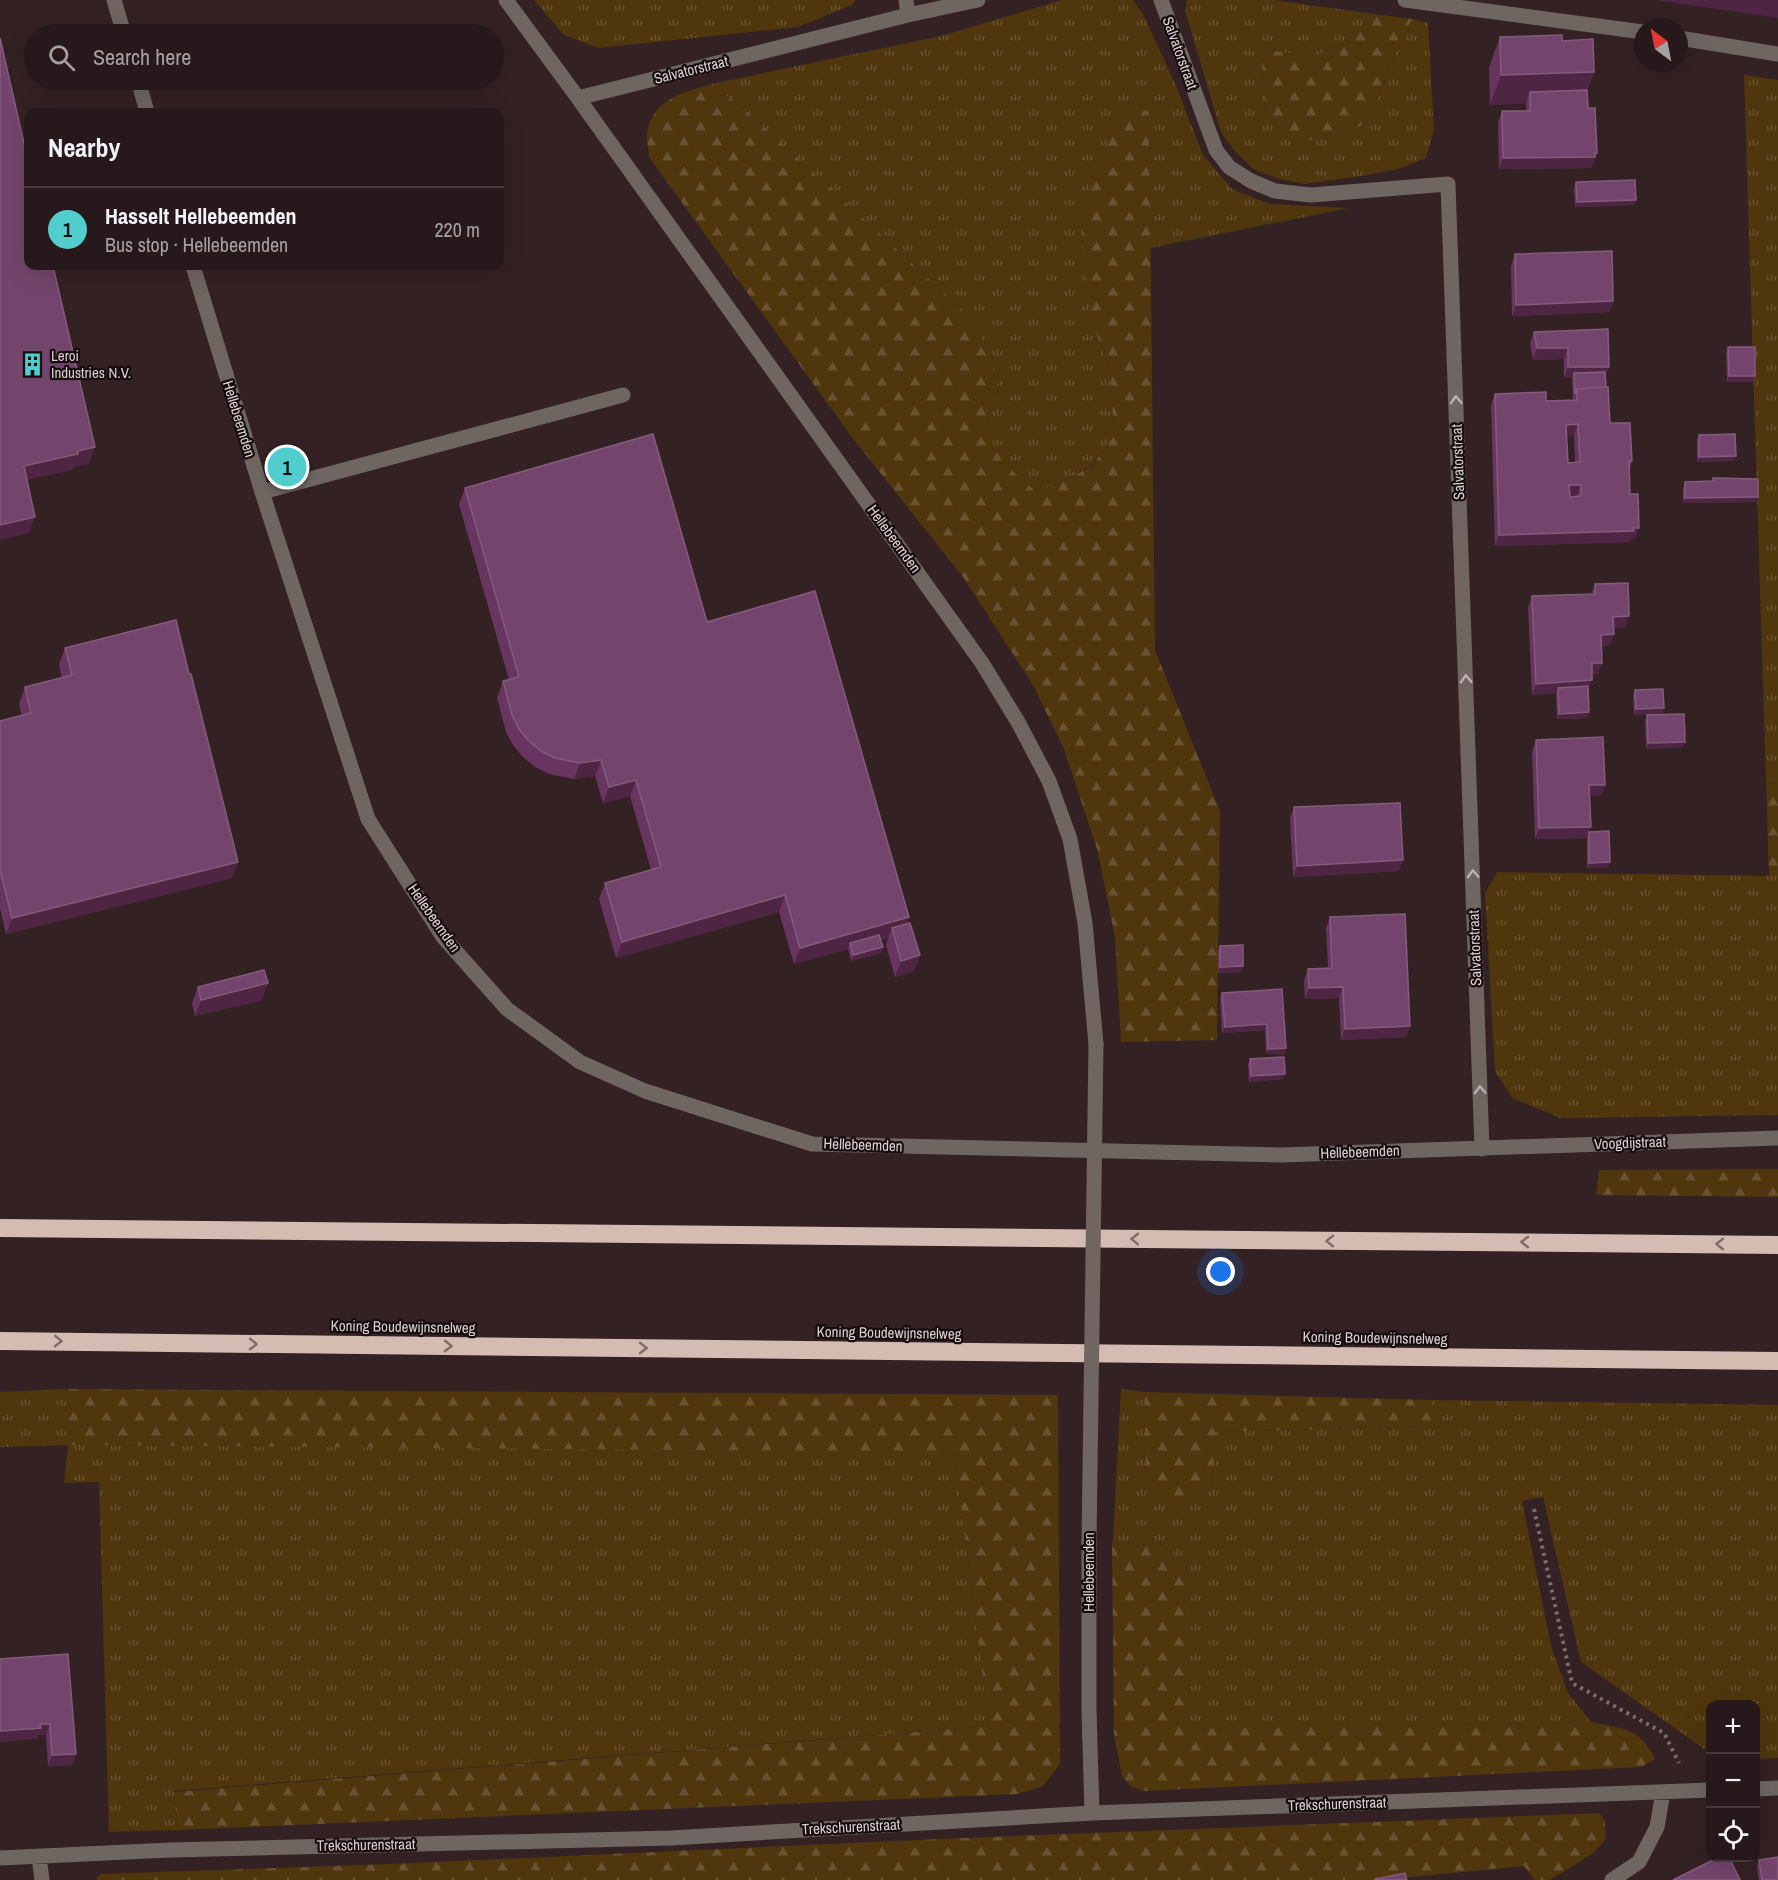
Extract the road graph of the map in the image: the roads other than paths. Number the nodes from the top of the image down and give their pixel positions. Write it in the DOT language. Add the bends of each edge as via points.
graph roads {
  1 [pos="114,0"];
  2 [pos="506,0"];
  3 [pos="978,0"];
  4 [pos="1161,0"];
  5 [pos="1405,0"];
  6 [pos="907,8"];
  7 [pos="121,24"];
  8 [pos="1634,31"];
  9 [pos="1688,39"];
  10 [pos="1778,54"];
  11 [pos="141,90"];
  12 [pos="578,98"];
  13 [pos="146,108"];
  14 [pos="195,270"];
  15 [pos="623,394"];
  16 [pos="262,492"];
  17 [pos="1778,1138"];
  18 [pos="1482,1149"];
  19 [pos="0,1228"];
  20 [pos="1778,1245"];
  21 [pos="0,1341"];
  22 [pos="1778,1361"];
  23 [pos="1778,1788"];
  24 [pos="1760,1789"];
  25 [pos="1706,1790"];
  26 [pos="1663,1792"];
  27 [pos="1092,1813"];
  28 [pos="39,1856"];
  29 [pos="0,1858"];
  30 [pos="42,1880"];
  31 [pos="1612,1880"];
  1 -- 7 [label="street"];
  2 -- 12 [label="street, Hellebeemden"];
  3 -- 6 [label="street, Salvatorstraat"];
  18 -- 4 [label="street, Salvatorstraat, one-way" via="1448,184 1311,195 1275,191 1229,167 1216,150"];
  5 -- 8 [label="street"];
  6 -- 12 [label="street, Salvatorstraat"];
  9 -- 10 [label="street"];
  11 -- 13 [label="street"];
  12 -- 27 [label="street, Hellebeemden, bridge" via="982,663 1049,782 1070,839 1085,923 1096,1044 1089,1542"];
  14 -- 16 [label="street, Hellebeemden"];
  15 -- 16 [label="street"];
  16 -- 18 [label="street, Hellebeemden" via="368,819 443,936 507,1009 580,1062 645,1091 812,1144 1281,1155"];
  17 -- 18 [label="street, Voogdijstraat"];
  20 -- 19 [label="highway, one-way"];
  21 -- 22 [label="highway, Koning Boudewijnsnelweg, one-way"];
  23 -- 24 [label="street"];
  25 -- 26 [label="street, Trekschurenstraat"];
  26 -- 27 [label="street, Trekschurenstraat"];
  26 -- 31 [label="street" via="1657,1827 1639,1862"];
  27 -- 28 [label="street, Trekschurenstraat" via="671,1838"];
  28 -- 29 [label="street, Trekschurenstraat"];
  28 -- 30 [label="street"];
}
